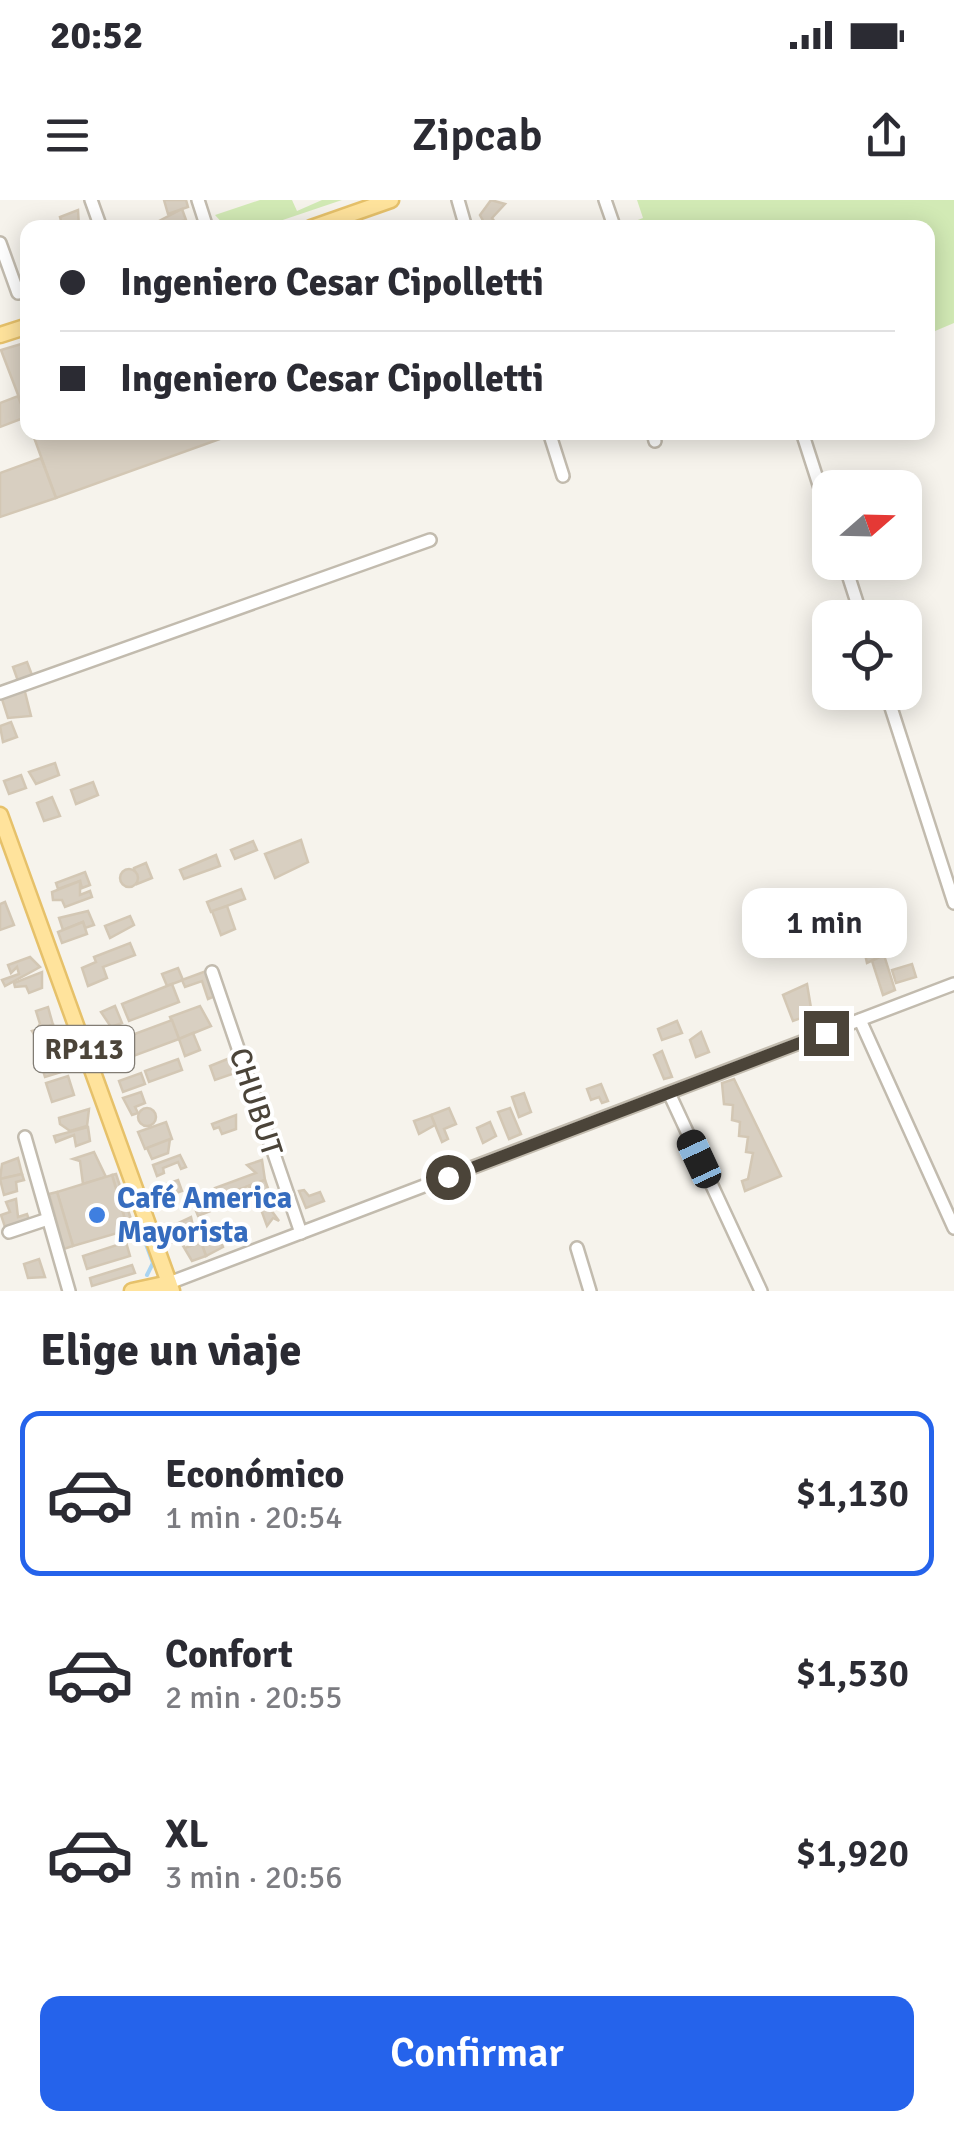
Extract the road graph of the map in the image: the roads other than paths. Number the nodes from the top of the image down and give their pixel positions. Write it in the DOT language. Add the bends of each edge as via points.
graph roads {
  1 [pos="391,200"];
  2 [pos="334,220"];
  3 [pos="0,243"];
  4 [pos="18,294"];
  5 [pos="551,440"];
  6 [pos="805,440"];
  7 [pos="814,470"];
  8 [pos="562,476"];
  9 [pos="430,540"];
  10 [pos="0,693"];
  11 [pos="892,710"];
  12 [pos="0,815"];
  13 [pos="954,903"];
  14 [pos="212,972"];
  15 [pos="954,984"];
  16 [pos="860,1020"];
  17 [pos="669,1093"];
  18 [pos="25,1138"];
  19 [pos="48,1218"];
  20 [pos="954,1228"];
  21 [pos="9,1232"];
  22 [pos="300,1233"];
  23 [pos="576,1248"];
  24 [pos="170,1287"];
  25 [pos="69,1291"];
  26 [pos="132,1291"];
  27 [pos="590,1291"];
  28 [pos="761,1291"];
  1 -- 2 [label="main road"];
  3 -- 4 [label="street"];
  5 -- 8 [label="street"];
  6 -- 7 [label="street"];
  9 -- 10 [label="street"];
  11 -- 13 [label="street"];
  12 -- 24 [label="main road, RP113"];
  14 -- 22 [label="street, CHUBUT"];
  15 -- 16 [label="street"];
  16 -- 17 [label="street"];
  16 -- 20 [label="street"];
  17 -- 22 [label="street"];
  17 -- 28 [label="street"];
  18 -- 19 [label="street"];
  19 -- 21 [label="street"];
  19 -- 25 [label="street"];
  22 -- 24 [label="street"];
  23 -- 27 [label="street"];
  24 -- 26 [label="main road"];
}
